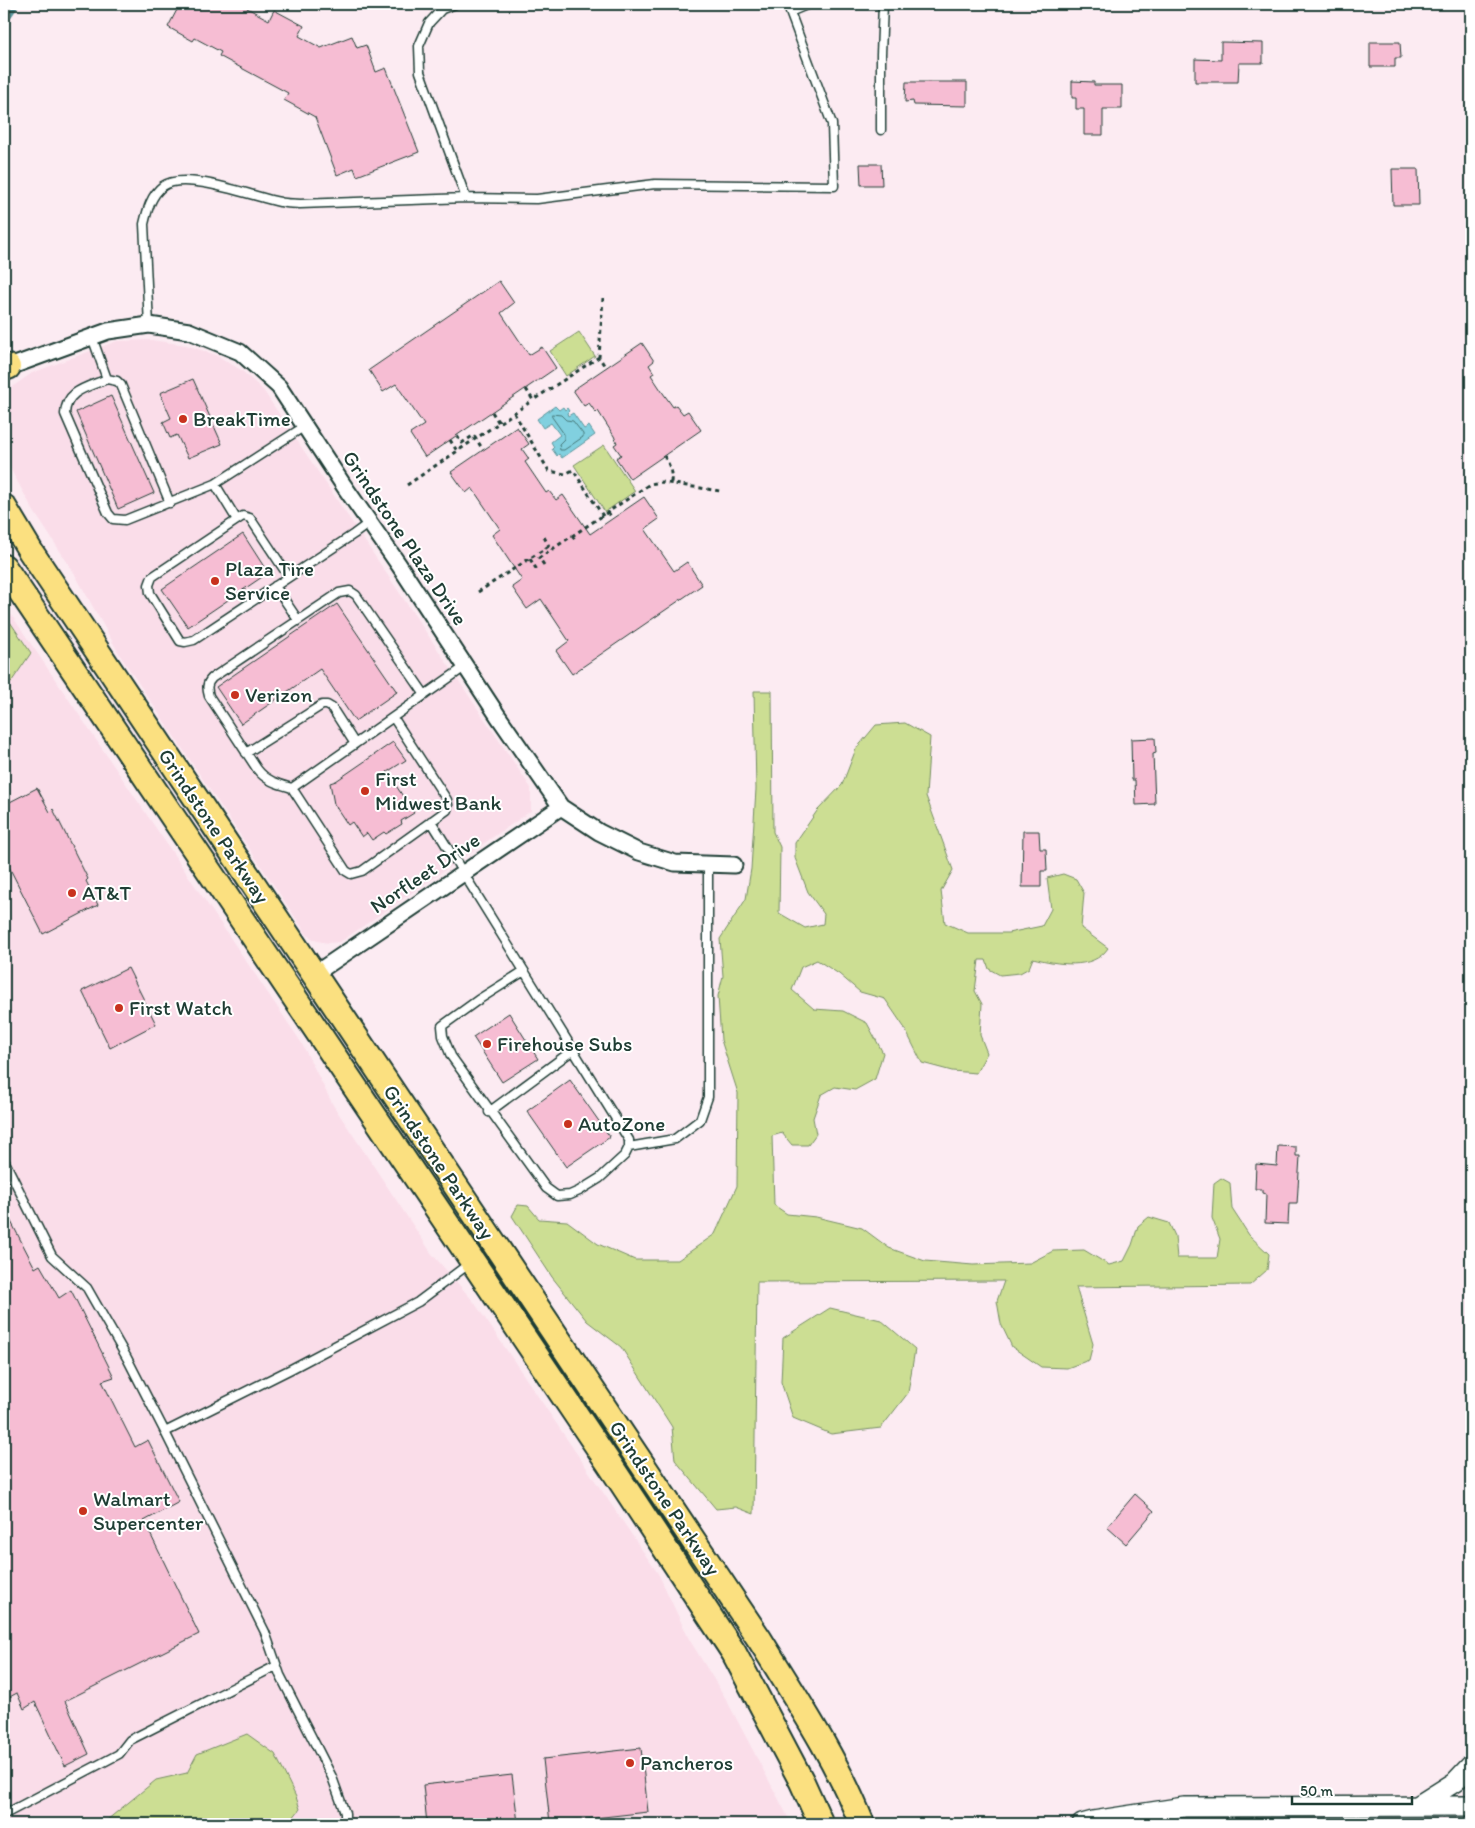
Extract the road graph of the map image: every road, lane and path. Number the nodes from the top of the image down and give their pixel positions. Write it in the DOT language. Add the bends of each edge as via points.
graph roads {
  1 [pos="455,4"];
  2 [pos="809,4"];
  3 [pos="883,4"];
  4 [pos="881,130"];
  5 [pos="466,198"];
  6 [pos="603,298"];
  7 [pos="148,326"];
  8 [pos="92,337"];
  9 [pos="599,357"];
  10 [pos="5,368"];
  11 [pos="606,368"];
  12 [pos="107,379"];
  13 [pos="526,389"];
  14 [pos="533,400"];
  15 [pos="492,412"];
  16 [pos="514,414"];
  17 [pos="499,423"];
  18 [pos="305,426"];
  19 [pos="457,436"];
  20 [pos="476,438"];
  21 [pos="450,440"];
  22 [pos="483,450"];
  23 [pos="457,452"];
  24 [pos="664,456"];
  25 [pos="215,484"];
  26 [pos="671,484"];
  27 [pos="406,485"];
  28 [pos="720,490"];
  29 [pos="170,503"];
  30 [pos="4,507"];
  31 [pos="608,512"];
  32 [pos="603,516"];
  33 [pos="612,518"];
  34 [pos="237,520"];
  35 [pos="369,523"];
  36 [pos="572,536"];
  37 [pos="544,537"];
  38 [pos="577,542"];
  39 [pos="551,548"];
  40 [pos="530,559"];
  41 [pos="544,565"];
  42 [pos="4,567"];
  43 [pos="537,570"];
  44 [pos="289,577"];
  45 [pos="275,586"];
  46 [pos="478,592"];
  47 [pos="298,620"];
  48 [pos="466,666"];
  49 [pos="425,695"];
  50 [pos="393,718"];
  51 [pos="355,744"];
  52 [pos="246,753"];
  53 [pos="292,788"];
  54 [pos="561,807"];
  55 [pos="431,821"];
  56 [pos="708,864"];
  57 [pos="734,864"];
  58 [pos="464,873"];
  59 [pos="524,971"];
  60 [pos="314,975"];
  61 [pos="573,1050"];
  62 [pos="489,1112"];
  63 [pos="629,1147"];
  64 [pos="4,1160"];
  65 [pos="472,1262"];
  66 [pos="165,1432"];
  67 [pos="276,1666"];
  68 [pos="1471,1765"];
  69 [pos="802,1782"];
  70 [pos="4,1806"];
  71 [pos="1417,1806"];
  72 [pos="1471,1806"];
  73 [pos="863,1822"];
  74 [pos="345,1824"];
  75 [pos="807,1824"];
  76 [pos="820,1824"];
  77 [pos="1082,1824"];
  1 -- 5 [label="lane" via="442,10 429,23 419,46 420,72"];
  2 -- 5 [label="lane" via="790,12 832,124 834,186 655,184 537,199"];
  3 -- 4 [label="lane"];
  5 -- 7 [label="lane" via="300,204 283,203 202,182 163,186 150,204 144,224"];
  6 -- 9 [label="path"];
  7 -- 8 [label="street, Grindstone Plaza Drive" via="108,331"];
  7 -- 18 [label="street, Grindstone Plaza Drive" via="189,331 240,352 279,387"];
  8 -- 10 [label="street, Grindstone Plaza Drive"];
  8 -- 12 [label="lane"];
  9 -- 11 [label="path"];
  9 -- 14 [label="path"];
  12 -- 29 [label="lane" via="121,385"];
  12 -- 29 [label="lane" via="74,393 65,405 65,414 108,514 113,519 125,520"];
  13 -- 14 [label="path"];
  14 -- 16 [label="path"];
  15 -- 17 [label="path"];
  16 -- 17 [label="path"];
  16 -- 32 [label="path" via="549,471 565,474 573,470"];
  17 -- 20 [label="path"];
  18 -- 25 [label="lane"];
  18 -- 35 [label="street, Grindstone Plaza Drive"];
  19 -- 20 [label="path" via="462,443 474,435"];
  20 -- 22 [label="path"];
  20 -- 23 [label="path"];
  21 -- 23 [label="path"];
  23 -- 27 [label="path"];
  24 -- 26 [label="path" via="672,474"];
  25 -- 29 [label="lane"];
  25 -- 34 [label="lane"];
  26 -- 28 [label="path"];
  26 -- 31 [label="path" via="650,484"];
  30 -- 60 [label="main road, Grindstone Parkway" via="36,561"];
  31 -- 32 [label="path"];
  31 -- 33 [label="path"];
  32 -- 36 [label="path"];
  34 -- 44 [label="lane" via="243,516 250,518"];
  34 -- 45 [label="lane" via="152,577 150,594 180,640 185,642 194,640"];
  35 -- 44 [label="lane"];
  35 -- 48 [label="street, Grindstone Plaza Drive"];
  36 -- 38 [label="path"];
  36 -- 39 [label="path"];
  37 -- 39 [label="path"];
  39 -- 40 [label="path"];
  39 -- 41 [label="path" via="539,558"];
  40 -- 43 [label="path"];
  40 -- 46 [label="path"];
  42 -- 65 [label="main road, Grindstone Parkway"];
  44 -- 45 [label="lane"];
  45 -- 47 [label="lane"];
  47 -- 49 [label="lane" via="339,593 350,591 356,595"];
  47 -- 52 [label="lane" via="208,682 208,696"];
  48 -- 49 [label="lane"];
  48 -- 54 [label="street, Grindstone Plaza Drive"];
  49 -- 50 [label="lane"];
  50 -- 51 [label="lane"];
  50 -- 55 [label="lane" via="447,800 447,810"];
  51 -- 52 [label="lane" via="332,708 322,705"];
  51 -- 53 [label="lane"];
  52 -- 53 [label="lane" via="263,776"];
  53 -- 55 [label="lane" via="351,874 362,871"];
  54 -- 56 [label="street, Grindstone Plaza Drive" via="599,832 639,852 675,863"];
  54 -- 58 [label="street, Norfleet Drive"];
  55 -- 58 [label="lane"];
  56 -- 57 [label="street, Grindstone Plaza Drive"];
  56 -- 63 [label="lane" via="708,1097 700,1120 675,1139"];
  58 -- 59 [label="lane"];
  58 -- 60 [label="street, Norfleet Drive"];
  59 -- 61 [label="lane"];
  59 -- 62 [label="lane" via="442,1026 451,1056"];
  60 -- 73 [label="main road, Grindstone Parkway" via="760,1640 823,1742"];
  61 -- 62 [label="lane"];
  61 -- 63 [label="lane" via="629,1140"];
  62 -- 63 [label="lane" via="546,1188 557,1196 570,1195 600,1178 625,1155"];
  64 -- 66 [label="lane" via="52,1256 87,1288"];
  65 -- 66 [label="lane" via="418,1302"];
  65 -- 69 [label="main road, Grindstone Parkway" via="734,1653"];
  66 -- 67 [label="lane" via="265,1632"];
  67 -- 70 [label="lane" via="130,1740 120,1754 7,1813"];
  67 -- 74 [label="lane" via="332,1777 345,1813"];
  68 -- 71 [label="street" via="1455,1782"];
  69 -- 75 [label="main road"];
  69 -- 76 [label="main road, Grindstone Parkway"];
  71 -- 72 [label="street"];
  71 -- 77 [label="street" via="1184,1807"];
}
